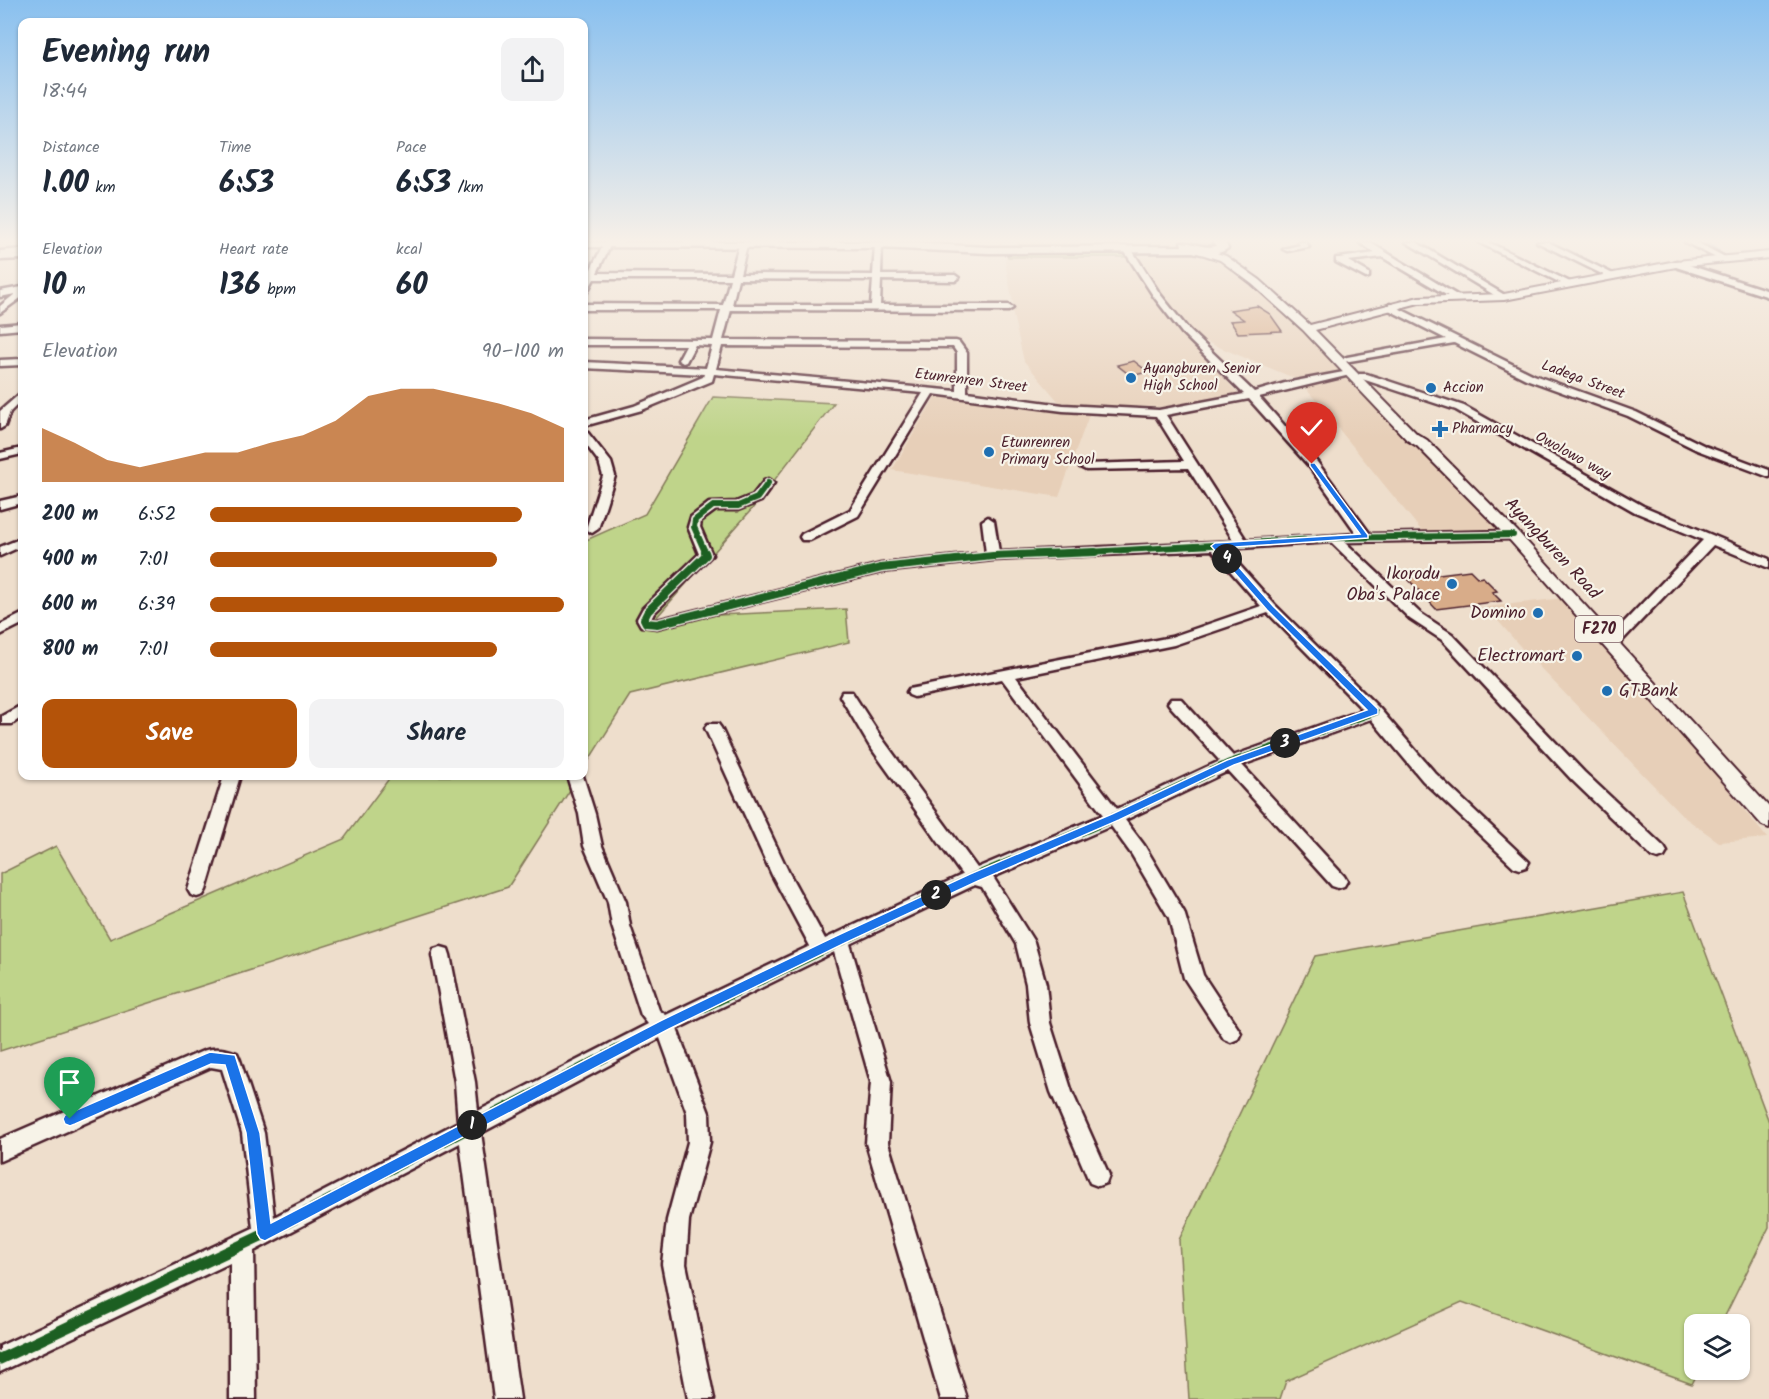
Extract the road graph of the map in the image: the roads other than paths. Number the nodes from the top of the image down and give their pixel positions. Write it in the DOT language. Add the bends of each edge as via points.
graph roads {
  1 [pos="625,307"];
  2 [pos="1167,307"];
  3 [pos="1284,307"];
  4 [pos="1289,307"];
  5 [pos="1389,307"];
  6 [pos="1390,307"];
  7 [pos="726,308"];
  8 [pos="1008,308"];
  9 [pos="875,309"];
  10 [pos="18,326"];
  11 [pos="1314,327"];
  12 [pos="0,328"];
  13 [pos="1453,340"];
  14 [pos="588,342"];
  15 [pos="692,343"];
  16 [pos="716,343"];
  17 [pos="683,360"];
  18 [pos="18,362"];
  19 [pos="0,363"];
  20 [pos="588,365"];
  21 [pos="1349,366"];
  22 [pos="711,371"];
  23 [pos="1363,376"];
  24 [pos="930,390"];
  25 [pos="962,393"];
  26 [pos="1251,396"];
  27 [pos="18,398"];
  28 [pos="18,409"];
  29 [pos="3,411"];
  30 [pos="1160,413"];
  31 [pos="588,422"];
  32 [pos="0,426"];
  33 [pos="588,440"];
  34 [pos="1422,443"];
  35 [pos="18,453"];
  36 [pos="0,456"];
  37 [pos="1192,464"];
  38 [pos="1086,467"];
  39 [pos="1769,474"];
  40 [pos="768,483"];
  41 [pos="18,501"];
  42 [pos="0,505"];
  43 [pos="988,521"];
  44 [pos="592,529"];
  45 [pos="1513,535"];
  46 [pos="806,537"];
  47 [pos="1366,537"];
  48 [pos="1334,538"];
  49 [pos="1710,540"];
  50 [pos="18,544"];
  51 [pos="1242,544"];
  52 [pos="1215,546"];
  53 [pos="0,552"];
  54 [pos="993,556"];
  55 [pos="1769,564"];
  56 [pos="1270,608"];
  57 [pos="18,620"];
  58 [pos="0,631"];
  59 [pos="1612,643"];
  60 [pos="1005,673"];
  61 [pos="914,692"];
  62 [pos="848,696"];
  63 [pos="1176,703"];
  64 [pos="18,712"];
  65 [pos="1374,712"];
  66 [pos="6,720"];
  67 [pos="713,728"];
  68 [pos="1230,763"];
  69 [pos="231,780"];
  70 [pos="576,780"];
  71 [pos="1115,817"];
  72 [pos="1769,820"];
  73 [pos="1658,852"];
  74 [pos="1520,862"];
  75 [pos="974,878"];
  76 [pos="1338,881"];
  77 [pos="197,890"];
  78 [pos="831,944"];
  79 [pos="441,955"];
  80 [pos="665,1025"];
  81 [pos="1231,1033"];
  82 [pos="469,1127"];
  83 [pos="0,1150"];
  84 [pos="1098,1175"];
  85 [pos="265,1234"];
  86 [pos="242,1245"];
  87 [pos="0,1359"];
  88 [pos="243,1399"];
  89 [pos="507,1399"];
  90 [pos="701,1399"];
  91 [pos="954,1399"];
  1 -- 7 [label="street"];
  2 -- 26 [label="street"];
  3 -- 21 [label="main road, Ayangburen Road / F270"];
  4 -- 11 [label="main road, Ayangburen Road / F270"];
  5 -- 11 [label="main road"];
  6 -- 13 [label="street, Ladega Street"];
  7 -- 9 [label="street"];
  7 -- 16 [label="street"];
  8 -- 9 [label="street"];
  10 -- 12 [label="street"];
  11 -- 21 [label="main road, Ayangburen Road / F270"];
  13 -- 21 [label="street, Etunrenren Street"];
  13 -- 39 [label="street, Ladega Street" via="1530,377 1632,414 1701,448"];
  14 -- 15 [label="street"];
  15 -- 16 [label="street"];
  15 -- 17 [label="street"];
  16 -- 22 [label="street"];
  16 -- 25 [label="street" via="956,344 962,353"];
  18 -- 19 [label="street"];
  20 -- 22 [label="street, Etunrenren Street"];
  21 -- 23 [label="main road, Ayangburen Road / F270"];
  21 -- 26 [label="street, Etunrenren Street"];
  21 -- 34 [label="main road, Ayangburen Road / F270" via="1412,437"];
  22 -- 24 [label="street, Etunrenren Street"];
  22 -- 31 [label="street" via="708,379 684,390"];
  23 -- 34 [label="main road, Ayangburen Road / F270"];
  23 -- 49 [label="street, Owolowo way" via="1460,408 1639,509"];
  24 -- 25 [label="street, Etunrenren Street"];
  24 -- 46 [label="street" via="854,513"];
  25 -- 30 [label="street, Etunrenren Street" via="1063,408"];
  26 -- 30 [label="street, Etunrenren Street"];
  26 -- 47 [label="street" via="1312,464"];
  27 -- 29 [label="street"];
  28 -- 29 [label="street"];
  29 -- 32 [label="street"];
  30 -- 37 [label="street"];
  33 -- 44 [label="street" via="609,476"];
  34 -- 45 [label="main road, Ayangburen Road / F270"];
  35 -- 36 [label="street"];
  37 -- 38 [label="street"];
  37 -- 51 [label="street"];
  40 -- 54 [label="street" via="758,498 738,506 713,506 695,520 694,527 706,555 648,611 646,623 723,609 880,568"];
  41 -- 42 [label="street"];
  43 -- 54 [label="street"];
  45 -- 47 [label="street"];
  45 -- 59 [label="main road, Ayangburen Road / F270"];
  47 -- 48 [label="street"];
  48 -- 51 [label="street"];
  48 -- 73 [label="street" via="1415,616 1447,637 1578,776"];
  49 -- 55 [label="street, Owolowo way"];
  49 -- 59 [label="street"];
  50 -- 53 [label="street"];
  51 -- 52 [label="street"];
  52 -- 54 [label="street"];
  52 -- 56 [label="street"];
  56 -- 60 [label="street" via="1174,641"];
  56 -- 65 [label="street"];
  57 -- 58 [label="street"];
  59 -- 72 [label="main road, Ayangburen Road / F270"];
  60 -- 61 [label="street"];
  60 -- 71 [label="street"];
  62 -- 75 [label="street" via="875,741"];
  63 -- 68 [label="street"];
  64 -- 66 [label="street"];
  65 -- 68 [label="street"];
  65 -- 74 [label="street" via="1429,777"];
  67 -- 78 [label="street" via="781,875"];
  68 -- 71 [label="street"];
  68 -- 76 [label="street"];
  69 -- 77 [label="street"];
  70 -- 80 [label="street" via="593,846 617,902 621,926 651,1015"];
  71 -- 75 [label="street"];
  71 -- 81 [label="street" via="1178,917 1194,978"];
  75 -- 78 [label="street"];
  75 -- 84 [label="street" via="988,882 1025,942 1044,1035 1062,1092"];
  78 -- 80 [label="street"];
  78 -- 91 [label="street" via="881,1082 877,1143"];
  79 -- 82 [label="street" via="465,1082"];
  80 -- 82 [label="street"];
  80 -- 90 [label="street" via="698,1113 699,1142 678,1220 674,1264"];
  82 -- 85 [label="street"];
  82 -- 89 [label="street"];
  83 -- 85 [label="street" via="210,1058 230,1060 253,1133"];
  85 -- 86 [label="street"];
  86 -- 87 [label="street"];
  86 -- 88 [label="street"];
}
